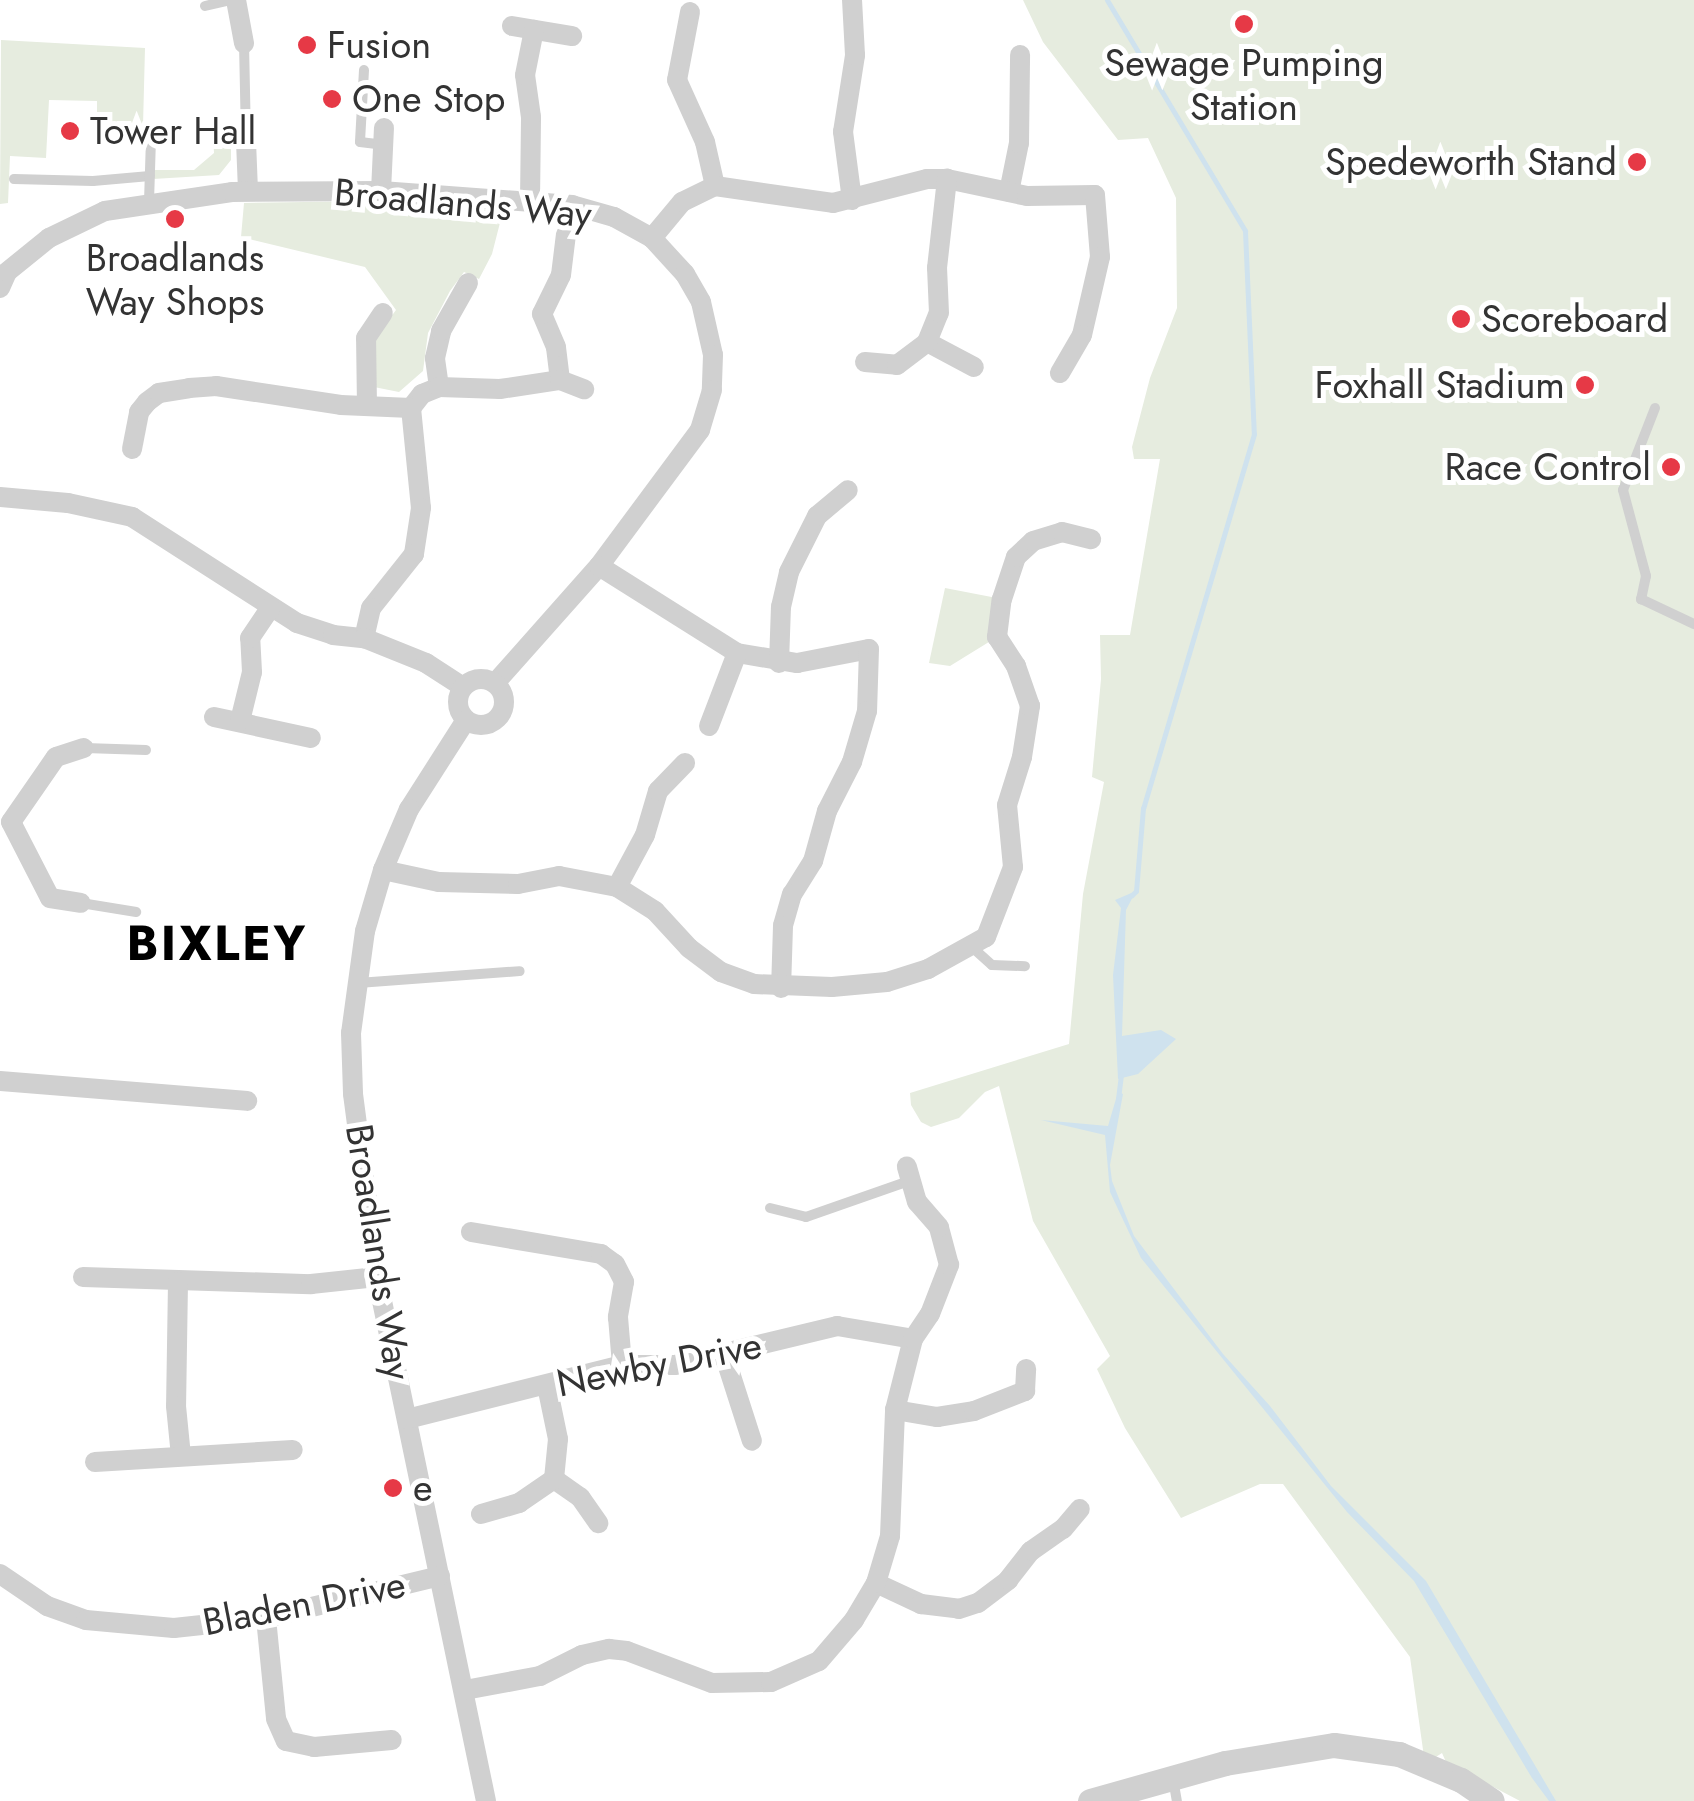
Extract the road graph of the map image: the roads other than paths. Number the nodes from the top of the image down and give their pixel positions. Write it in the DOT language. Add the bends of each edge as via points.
graph roads {
  1 [pos="234,0"];
  2 [pos="852,0"];
  3 [pos="205,6"];
  4 [pos="693,8"];
  5 [pos="512,26"];
  6 [pos="534,30"];
  7 [pos="572,36"];
  8 [pos="244,43"];
  9 [pos="1020,55"];
  10 [pos="364,70"];
  11 [pos="384,136"];
  12 [pos="152,138"];
  13 [pos="246,141"];
  14 [pos="150,176"];
  15 [pos="14,178"];
  16 [pos="948,179"];
  17 [pos="715,186"];
  18 [pos="248,191"];
  19 [pos="381,191"];
  20 [pos="1010,192"];
  21 [pos="852,200"];
  22 [pos="530,201"];
  23 [pos="149,202"];
  24 [pos="566,234"];
  25 [pos="652,238"];
  26 [pos="468,283"];
  27 [pos="0,288"];
  28 [pos="383,313"];
  29 [pos="927,342"];
  30 [pos="865,362"];
  31 [pos="974,366"];
  32 [pos="1060,373"];
  33 [pos="560,380"];
  34 [pos="438,388"];
  35 [pos="584,388"];
  36 [pos="366,406"];
  37 [pos="411,408"];
  38 [pos="1655,408"];
  39 [pos="132,449"];
  40 [pos="848,490"];
  41 [pos="0,497"];
  42 [pos="1091,539"];
  43 [pos="599,566"];
  44 [pos="270,608"];
  45 [pos="1694,624"];
  46 [pos="364,638"];
  47 [pos="737,652"];
  48 [pos="779,663"];
  49 [pos="496,682"];
  50 [pos="463,687"];
  51 [pos="214,717"];
  52 [pos="466,720"];
  53 [pos="240,721"];
  54 [pos="709,726"];
  55 [pos="311,738"];
  56 [pos="84,748"];
  57 [pos="146,750"];
  58 [pos="685,764"];
  59 [pos="5,821"];
  60 [pos="382,870"];
  61 [pos="617,887"];
  62 [pos="81,903"];
  63 [pos="136,912"];
  64 [pos="973,948"];
  65 [pos="1025,966"];
  66 [pos="520,971"];
  67 [pos="358,983"];
  68 [pos="780,988"];
  69 [pos="0,1080"];
  70 [pos="247,1101"];
  71 [pos="908,1174"];
  72 [pos="770,1208"];
  73 [pos="471,1232"];
  74 [pos="83,1277"];
  75 [pos="377,1277"];
  76 [pos="178,1282"];
  77 [pos="912,1339"];
  78 [pos="724,1354"];
  79 [pos="622,1365"];
  80 [pos="1026,1369"];
  81 [pos="546,1386"];
  82 [pos="895,1410"];
  83 [pos="407,1418"];
  84 [pos="752,1442"];
  85 [pos="292,1450"];
  86 [pos="182,1456"];
  87 [pos="96,1462"];
  88 [pos="554,1479"];
  89 [pos="1080,1509"];
  90 [pos="481,1514"];
  91 [pos="598,1522"];
  92 [pos="0,1574"];
  93 [pos="440,1576"];
  94 [pos="876,1583"];
  95 [pos="266,1618"];
  96 [pos="465,1690"];
  97 [pos="392,1740"];
  98 [pos="1175,1789"];
  99 [pos="1488,1800"];
  100 [pos="486,1801"];
  101 [pos="1090,1801"];
  1 -- 3 [label="lane"];
  1 -- 8 [label="street"];
  2 -- 21 [label="street" via="855,55 843,132"];
  4 -- 17 [label="street" via="677,80 705,142"];
  5 -- 6 [label="street"];
  6 -- 7 [label="street"];
  6 -- 22 [label="street" via="525,76"];
  8 -- 13 [label="lane"];
  9 -- 20 [label="street"];
  10 -- 11 [label="lane" via="360,142"];
  11 -- 19 [label="street"];
  12 -- 14 [label="lane"];
  13 -- 18 [label="street"];
  14 -- 15 [label="lane"];
  14 -- 23 [label="lane"];
  16 -- 20 [label="street"];
  16 -- 21 [label="street" via="909,182"];
  16 -- 29 [label="street" via="939,312"];
  17 -- 21 [label="street" via="813,202"];
  17 -- 25 [label="street" via="682,202"];
  18 -- 19 [label="street, Broadlands Way"];
  18 -- 23 [label="street, Broadlands Way"];
  19 -- 22 [label="street, Broadlands Way"];
  20 -- 32 [label="street" via="1095,195 1100,257 1082,334"];
  22 -- 25 [label="street, Broadlands Way" via="614,217"];
  23 -- 27 [label="street, Broadlands Way" via="105,211 49,238 7,272"];
  24 -- 33 [label="street" via="560,275 542,314"];
  25 -- 43 [label="street, Broadlands Way" via="701,302 714,355 712,390 700,430"];
  26 -- 34 [label="street" via="441,331 434,358"];
  28 -- 36 [label="street" via="366,338"];
  29 -- 30 [label="street" via="897,366"];
  29 -- 31 [label="street"];
  33 -- 34 [label="street" via="500,389"];
  33 -- 35 [label="street"];
  34 -- 37 [label="street"];
  36 -- 37 [label="street"];
  36 -- 39 [label="street" via="216,386 159,392 139,412"];
  37 -- 46 [label="street" via="420,508 414,554 371,608"];
  38 -- 45 [label="lane" via="1623,490 1646,576 1641,600"];
  40 -- 48 [label="street" via="818,516 789,572"];
  41 -- 44 [label="street" via="132,517"];
  42 -- 64 [label="street" via="1062,532 1032,541 1016,557 1002,600 997,637 1030,706 1007,805 1013,867 986,937"];
  43 -- 47 [label="street"];
  43 -- 49 [label="street, Broadlands Way"];
  44 -- 46 [label="street" via="333,635"];
  44 -- 53 [label="street" via="250,638 252,672"];
  46 -- 50 [label="street" via="426,663"];
  47 -- 48 [label="street"];
  47 -- 54 [label="street"];
  48 -- 68 [label="street" via="870,649 867,712 813,861 792,894"];
  49 -- 50 [label="street" via="478,679"];
  49 -- 52 [label="street" via="504,698 500,715 485,725"];
  50 -- 52 [label="street" via="458,705"];
  51 -- 53 [label="street"];
  52 -- 60 [label="street, Broadlands Way" via="409,809"];
  53 -- 55 [label="street"];
  56 -- 57 [label="lane"];
  56 -- 59 [label="street" via="56,756"];
  58 -- 61 [label="street" via="658,792"];
  59 -- 62 [label="street" via="50,898"];
  60 -- 61 [label="street" via="458,883 518,884 559,876"];
  60 -- 67 [label="street, Broadlands Way"];
  61 -- 68 [label="street" via="655,911 721,972"];
  62 -- 63 [label="lane"];
  64 -- 65 [label="lane" via="992,965"];
  64 -- 68 [label="street" via="887,982"];
  66 -- 67 [label="lane"];
  67 -- 75 [label="street, Broadlands Way" via="350,1033 353,1094"];
  69 -- 70 [label="street"];
  71 -- 72 [label="lane" via="806,1217"];
  71 -- 77 [label="street" via="917,1202 939,1227 948,1265 930,1314"];
  73 -- 79 [label="street" via="600,1254 615,1264 624,1282 618,1317"];
  74 -- 76 [label="street"];
  75 -- 76 [label="street" via="311,1284"];
  75 -- 83 [label="street, Broadlands Way"];
  76 -- 86 [label="street"];
  77 -- 78 [label="street, Newby Drive" via="836,1326"];
  77 -- 82 [label="street"];
  78 -- 79 [label="street, Newby Drive" via="675,1365"];
  78 -- 84 [label="street"];
  79 -- 81 [label="street, Newby Drive"];
  80 -- 82 [label="street" via="1025,1392 974,1411 938,1416"];
  81 -- 83 [label="street, Newby Drive"];
  81 -- 88 [label="street" via="558,1439"];
  82 -- 94 [label="street" via="890,1536"];
  83 -- 93 [label="street, Broadlands Way"];
  85 -- 86 [label="street"];
  86 -- 87 [label="street"];
  88 -- 90 [label="street" via="519,1503"];
  88 -- 91 [label="street" via="580,1497"];
  89 -- 94 [label="street" via="978,1603 960,1609 921,1604"];
  92 -- 95 [label="street, Bladen Drive" via="47,1606 86,1620 174,1628"];
  93 -- 95 [label="street, Bladen Drive"];
  93 -- 96 [label="street, Broadlands Way"];
  94 -- 96 [label="street" via="818,1661 771,1682 712,1683 609,1649 582,1654 540,1676"];
  95 -- 97 [label="street" via="276,1719 286,1742 314,1747"];
  96 -- 100 [label="street, Broadlands Way"];
  98 -- 99 [label="street" via="1262,1756 1334,1745 1399,1754 1461,1780"];
  98 -- 101 [label="street"];
}
